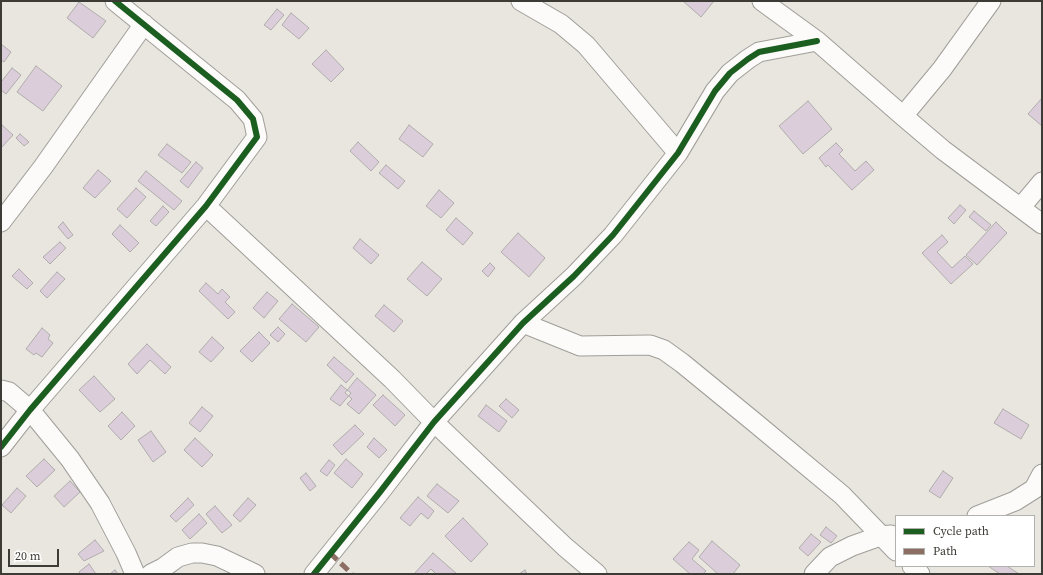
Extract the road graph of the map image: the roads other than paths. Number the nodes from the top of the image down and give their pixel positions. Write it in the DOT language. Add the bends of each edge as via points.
graph roads {
  1 [pos="115,1"];
  2 [pos="522,1"];
  3 [pos="762,1"];
  4 [pos="991,1"];
  5 [pos="144,24"];
  6 [pos="817,41"];
  7 [pos="903,116"];
  8 [pos="678,153"];
  9 [pos="1042,182"];
  10 [pos="206,206"];
  11 [pos="1021,207"];
  12 [pos="1,222"];
  13 [pos="1042,224"];
  14 [pos="523,322"];
  15 [pos="4,387"];
  16 [pos="30,410"];
  17 [pos="434,422"];
  18 [pos="1,447"];
  19 [pos="1042,474"];
  20 [pos="980,515"];
  21 [pos="888,535"];
  22 [pos="895,550"];
  23 [pos="135,574"];
  24 [pos="151,574"];
  25 [pos="255,574"];
  26 [pos="314,574"];
  27 [pos="597,574"];
  28 [pos="814,574"];
  1 -- 5 [label="street"];
  2 -- 8 [label="street" via="561,24 586,45"];
  3 -- 6 [label="street"];
  4 -- 7 [label="street" via="942,69"];
  5 -- 10 [label="street" via="237,100 253,119 257,137"];
  5 -- 12 [label="street"];
  6 -- 7 [label="street"];
  6 -- 8 [label="street" via="759,52 730,73 715,92"];
  7 -- 11 [label="street" via="943,150"];
  8 -- 14 [label="street" via="613,235 574,276"];
  9 -- 11 [label="street"];
  10 -- 16 [label="street"];
  10 -- 17 [label="street" via="392,379"];
  11 -- 13 [label="street"];
  14 -- 17 [label="street"];
  14 -- 21 [label="street" via="580,346 650,345 664,350"];
  15 -- 16 [label="street"];
  16 -- 18 [label="street"];
  16 -- 23 [label="street" via="70,459 100,502"];
  17 -- 26 [label="street"];
  17 -- 27 [label="street" via="565,547"];
  19 -- 20 [label="street" via="1034,489 1015,501"];
  21 -- 22 [label="street"];
  21 -- 28 [label="street" via="852,546 830,557"];
  24 -- 25 [label="street" via="178,557 202,553 217,556"];
}
